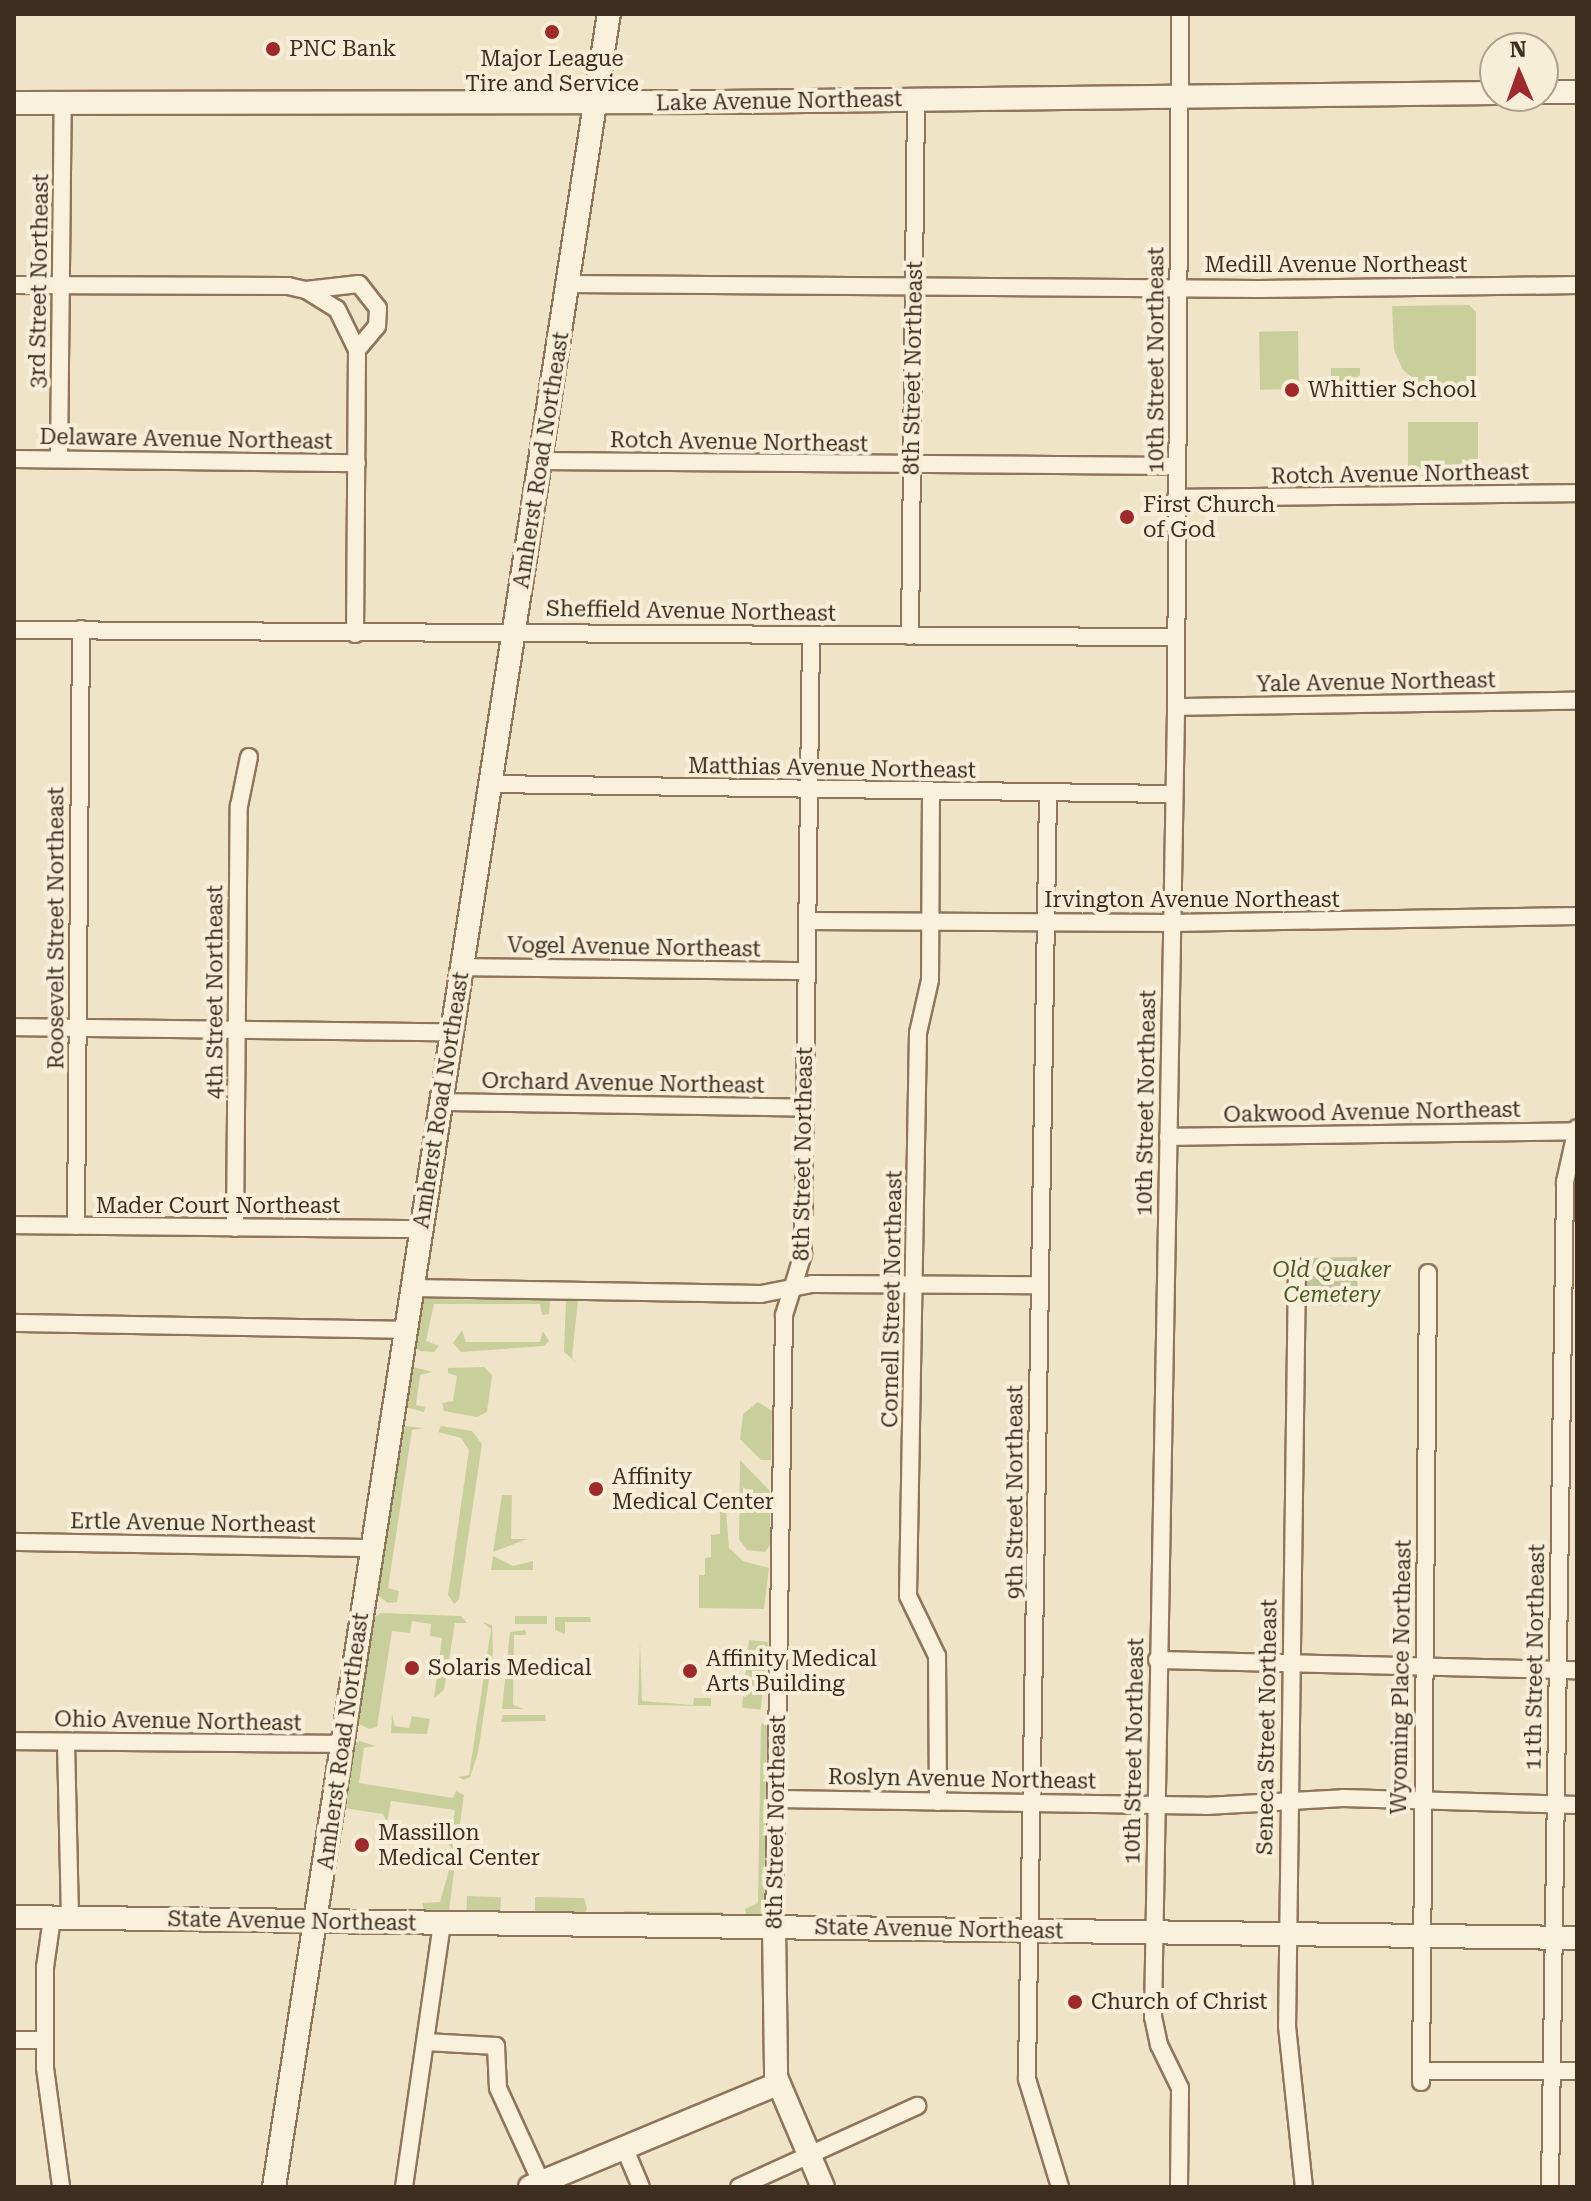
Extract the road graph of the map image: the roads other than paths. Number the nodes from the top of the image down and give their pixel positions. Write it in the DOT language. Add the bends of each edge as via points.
graph roads {
  1 [pos="609,14"];
  2 [pos="1180,14"];
  3 [pos="1479,93"];
  4 [pos="1180,98"];
  5 [pos="916,100"];
  6 [pos="14,103"];
  7 [pos="63,103"];
  8 [pos="596,103"];
  9 [pos="61,284"];
  10 [pos="568,284"];
  11 [pos="14,285"];
  12 [pos="1577,285"];
  13 [pos="914,288"];
  14 [pos="1178,288"];
  15 [pos="306,290"];
  16 [pos="357,350"];
  17 [pos="14,459"];
  18 [pos="59,459"];
  19 [pos="540,461"];
  20 [pos="357,463"];
  21 [pos="912,466"];
  22 [pos="1177,466"];
  23 [pos="1577,493"];
  24 [pos="1176,498"];
  25 [pos="81,629"];
  26 [pos="14,630"];
  27 [pos="355,634"];
  28 [pos="514,635"];
  29 [pos="811,635"];
  30 [pos="910,636"];
  31 [pos="1176,637"];
  32 [pos="1577,701"];
  33 [pos="1176,707"];
  34 [pos="249,757"];
  35 [pos="490,784"];
  36 [pos="809,790"];
  37 [pos="931,791"];
  38 [pos="1048,793"];
  39 [pos="1174,794"];
  40 [pos="1577,916"];
  41 [pos="807,921"];
  42 [pos="930,922"];
  43 [pos="1045,923"];
  44 [pos="1172,923"];
  45 [pos="461,967"];
  46 [pos="807,971"];
  47 [pos="14,1027"];
  48 [pos="78,1028"];
  49 [pos="237,1030"];
  50 [pos="451,1032"];
  51 [pos="440,1102"];
  52 [pos="805,1108"];
  53 [pos="1576,1130"];
  54 [pos="1168,1137"];
  55 [pos="14,1225"];
  56 [pos="76,1226"];
  57 [pos="235,1228"];
  58 [pos="421,1229"];
  59 [pos="1297,1267"];
  60 [pos="1428,1273"];
  61 [pos="914,1284"];
  62 [pos="1038,1285"];
  63 [pos="412,1288"];
  64 [pos="794,1288"];
  65 [pos="14,1323"];
  66 [pos="405,1330"];
  67 [pos="14,1542"];
  68 [pos="371,1548"];
  69 [pos="1157,1660"];
  70 [pos="1290,1661"];
  71 [pos="1423,1664"];
  72 [pos="1557,1669"];
  73 [pos="1577,1670"];
  74 [pos="14,1741"];
  75 [pos="66,1742"];
  76 [pos="342,1744"];
  77 [pos="778,1799"];
  78 [pos="1423,1801"];
  79 [pos="938,1802"];
  80 [pos="1032,1802"];
  81 [pos="1289,1802"];
  82 [pos="1555,1805"];
  83 [pos="1577,1805"];
  84 [pos="1156,1806"];
  85 [pos="14,1917"];
  86 [pos="61,1917"];
  87 [pos="317,1922"];
  88 [pos="442,1923"];
  89 [pos="774,1926"];
  90 [pos="1030,1930"];
  91 [pos="1154,1932"];
  92 [pos="1286,1933"];
  93 [pos="1420,1935"];
  94 [pos="1566,1938"];
  95 [pos="14,2040"];
  96 [pos="45,2040"];
  97 [pos="426,2042"];
  98 [pos="1552,2071"];
  99 [pos="1577,2071"];
  100 [pos="778,2084"];
  101 [pos="917,2106"];
  102 [pos="624,2147"];
  103 [pos="809,2157"];
  104 [pos="535,2184"];
  105 [pos="61,2187"];
  106 [pos="274,2187"];
  107 [pos="404,2187"];
  108 [pos="641,2187"];
  109 [pos="739,2187"];
  110 [pos="823,2187"];
  111 [pos="1060,2187"];
  112 [pos="1179,2187"];
  113 [pos="1304,2187"];
  114 [pos="1550,2187"];
  1 -- 8 [label="street, Amherst Road Northeast"];
  2 -- 4 [label="street, 10th Street Northeast"];
  3 -- 4 [label="street, Lake Avenue Northeast"];
  4 -- 5 [label="street, Lake Avenue Northeast"];
  4 -- 14 [label="street, 10th Street Northeast"];
  5 -- 8 [label="street, Lake Avenue Northeast"];
  5 -- 13 [label="street, 8th Street Northeast"];
  6 -- 7 [label="street, Lake Avenue Northeast"];
  7 -- 8 [label="street, Lake Avenue Northeast"];
  7 -- 9 [label="street, 3rd Street Northeast"];
  8 -- 10 [label="street, Amherst Road Northeast"];
  9 -- 11 [label="street"];
  9 -- 15 [label="street"];
  9 -- 18 [label="street, 3rd Street Northeast"];
  10 -- 13 [label="street, Medill Avenue Northeast"];
  10 -- 19 [label="street, Amherst Road Northeast"];
  12 -- 14 [label="street, Medill Avenue Northeast"];
  13 -- 14 [label="street, Medill Avenue Northeast"];
  13 -- 21 [label="street, 8th Street Northeast"];
  14 -- 22 [label="street, 10th Street Northeast"];
  15 -- 16 [label="street" via="337,309"];
  15 -- 16 [label="street" via="351,283 370,291 378,318"];
  16 -- 20 [label="street"];
  17 -- 18 [label="street, Delaware Avenue Northeast"];
  18 -- 20 [label="street, Delaware Avenue Northeast"];
  19 -- 21 [label="street, Rotch Avenue Northeast"];
  19 -- 28 [label="street, Amherst Road Northeast"];
  20 -- 27 [label="street"];
  21 -- 22 [label="street, Rotch Avenue Northeast"];
  21 -- 30 [label="street, 8th Street Northeast"];
  22 -- 24 [label="street, 10th Street Northeast"];
  23 -- 24 [label="street, Rotch Avenue Northeast"];
  24 -- 31 [label="street, 10th Street Northeast"];
  25 -- 26 [label="street, Sheffield Avenue Northeast"];
  25 -- 27 [label="street, Sheffield Avenue Northeast"];
  25 -- 48 [label="street, Roosevelt Street Northeast"];
  27 -- 28 [label="street, Sheffield Avenue Northeast"];
  28 -- 29 [label="street, Sheffield Avenue Northeast"];
  28 -- 35 [label="street, Amherst Road Northeast"];
  29 -- 30 [label="street, Sheffield Avenue Northeast"];
  29 -- 36 [label="street, 8th Street Northeast"];
  30 -- 31 [label="street, Sheffield Avenue Northeast"];
  31 -- 33 [label="street, 10th Street Northeast"];
  32 -- 33 [label="street, Yale Avenue Northeast"];
  33 -- 39 [label="street, 10th Street Northeast"];
  34 -- 49 [label="street, 4th Street Northeast" via="239,806"];
  35 -- 36 [label="street, Matthias Avenue Northeast"];
  35 -- 45 [label="street, Amherst Road Northeast"];
  36 -- 37 [label="street, Matthias Avenue Northeast"];
  36 -- 41 [label="street, 8th Street Northeast"];
  37 -- 38 [label="street, Matthias Avenue Northeast"];
  37 -- 42 [label="street, Cornell Street Northeast"];
  38 -- 39 [label="street, Matthias Avenue Northeast"];
  38 -- 43 [label="street, 9th Street Northeast"];
  39 -- 44 [label="street, 10th Street Northeast"];
  40 -- 44 [label="street, Irvington Avenue Northeast"];
  41 -- 42 [label="street, Irvington Avenue Northeast"];
  41 -- 46 [label="street, 8th Street Northeast"];
  42 -- 43 [label="street, Irvington Avenue Northeast"];
  42 -- 61 [label="street, Cornell Street Northeast" via="929,997 918,1033"];
  43 -- 44 [label="street, Irvington Avenue Northeast"];
  43 -- 62 [label="street, 9th Street Northeast"];
  44 -- 54 [label="street, 10th Street Northeast"];
  45 -- 46 [label="street, Vogel Avenue Northeast"];
  45 -- 50 [label="street, Amherst Road Northeast"];
  46 -- 52 [label="street, 8th Street Northeast"];
  47 -- 48 [label="street"];
  48 -- 49 [label="street"];
  48 -- 56 [label="street, Roosevelt Street Northeast"];
  49 -- 50 [label="street"];
  49 -- 57 [label="street, 4th Street Northeast"];
  50 -- 51 [label="street, Amherst Road Northeast"];
  51 -- 52 [label="street, Orchard Avenue Northeast"];
  51 -- 58 [label="street, Amherst Road Northeast"];
  52 -- 64 [label="street, 8th Street Northeast" via="803,1254"];
  53 -- 54 [label="street, Oakwood Avenue Northeast"];
  53 -- 72 [label="street, 11th Street Northeast" via="1565,1182"];
  54 -- 69 [label="street, 10th Street Northeast"];
  55 -- 56 [label="street, Mader Court Northeast"];
  56 -- 57 [label="street, Mader Court Northeast"];
  57 -- 58 [label="street, Mader Court Northeast"];
  58 -- 63 [label="street, Amherst Road Northeast"];
  59 -- 70 [label="street, Seneca Street Northeast"];
  60 -- 71 [label="street, Wyoming Place Northeast"];
  61 -- 62 [label="street"];
  61 -- 64 [label="street"];
  61 -- 79 [label="street, Cornell Street Northeast" via="908,1596 937,1656"];
  62 -- 80 [label="street, 9th Street Northeast"];
  63 -- 64 [label="street" via="761,1294"];
  63 -- 66 [label="street, Amherst Road Northeast"];
  64 -- 77 [label="street, 8th Street Northeast" via="784,1315"];
  65 -- 66 [label="street"];
  66 -- 68 [label="street, Amherst Road Northeast"];
  67 -- 68 [label="street, Ertle Avenue Northeast"];
  68 -- 76 [label="street, Amherst Road Northeast"];
  69 -- 70 [label="street"];
  69 -- 84 [label="street, 10th Street Northeast"];
  70 -- 71 [label="street"];
  70 -- 81 [label="street, Seneca Street Northeast"];
  71 -- 72 [label="street"];
  71 -- 78 [label="street, Wyoming Place Northeast"];
  72 -- 73 [label="street"];
  72 -- 82 [label="street, 11th Street Northeast"];
  74 -- 75 [label="street, Ohio Avenue Northeast"];
  75 -- 76 [label="street, Ohio Avenue Northeast"];
  75 -- 86 [label="street"];
  76 -- 87 [label="street, Amherst Road Northeast"];
  77 -- 79 [label="street, Roslyn Avenue Northeast"];
  77 -- 89 [label="street, 8th Street Northeast"];
  78 -- 81 [label="street, Roslyn Avenue Northeast"];
  78 -- 82 [label="street, Roslyn Avenue Northeast"];
  78 -- 93 [label="street, Wyoming Place Northeast"];
  79 -- 80 [label="street, Roslyn Avenue Northeast"];
  80 -- 84 [label="street, Roslyn Avenue Northeast"];
  80 -- 90 [label="street, 9th Street Northeast"];
  81 -- 84 [label="street, Roslyn Avenue Northeast"];
  81 -- 92 [label="street, Seneca Street Northeast"];
  82 -- 83 [label="street, Roslyn Avenue Northeast"];
  82 -- 94 [label="street, 11th Street Northeast"];
  84 -- 91 [label="street, 10th Street Northeast"];
  85 -- 86 [label="street, State Avenue Northeast"];
  86 -- 87 [label="street, State Avenue Northeast"];
  86 -- 96 [label="street"];
  87 -- 88 [label="street, State Avenue Northeast"];
  87 -- 106 [label="street, Amherst Road Northeast"];
  88 -- 89 [label="street, State Avenue Northeast"];
  88 -- 97 [label="street"];
  89 -- 90 [label="street, State Avenue Northeast"];
  89 -- 100 [label="street, 8th Street Northeast" via="772,2040"];
  90 -- 91 [label="street, State Avenue Northeast"];
  90 -- 111 [label="street, 9th Street Northeast" via="1027,2079"];
  91 -- 92 [label="street, State Avenue Northeast"];
  91 -- 112 [label="street, 10th Street Northeast" via="1156,2036 1180,2088"];
  92 -- 93 [label="street, State Avenue Northeast"];
  92 -- 113 [label="street, Seneca Street Northeast" via="1288,2062"];
  93 -- 94 [label="street, State Avenue Northeast"];
  93 -- 98 [label="street, Wyoming Place Northeast" via="1421,2077"];
  94 -- 98 [label="street, 11th Street Northeast"];
  95 -- 96 [label="street"];
  96 -- 105 [label="street"];
  97 -- 104 [label="street" via="496,2046 498,2088"];
  97 -- 107 [label="street"];
  98 -- 99 [label="street"];
  98 -- 114 [label="street, 11th Street Northeast"];
  100 -- 102 [label="street"];
  100 -- 103 [label="street, 8th Street Northeast"];
  101 -- 103 [label="street"];
  102 -- 104 [label="street"];
  102 -- 108 [label="street"];
  103 -- 109 [label="street"];
  103 -- 110 [label="street, 8th Street Northeast"];
}
